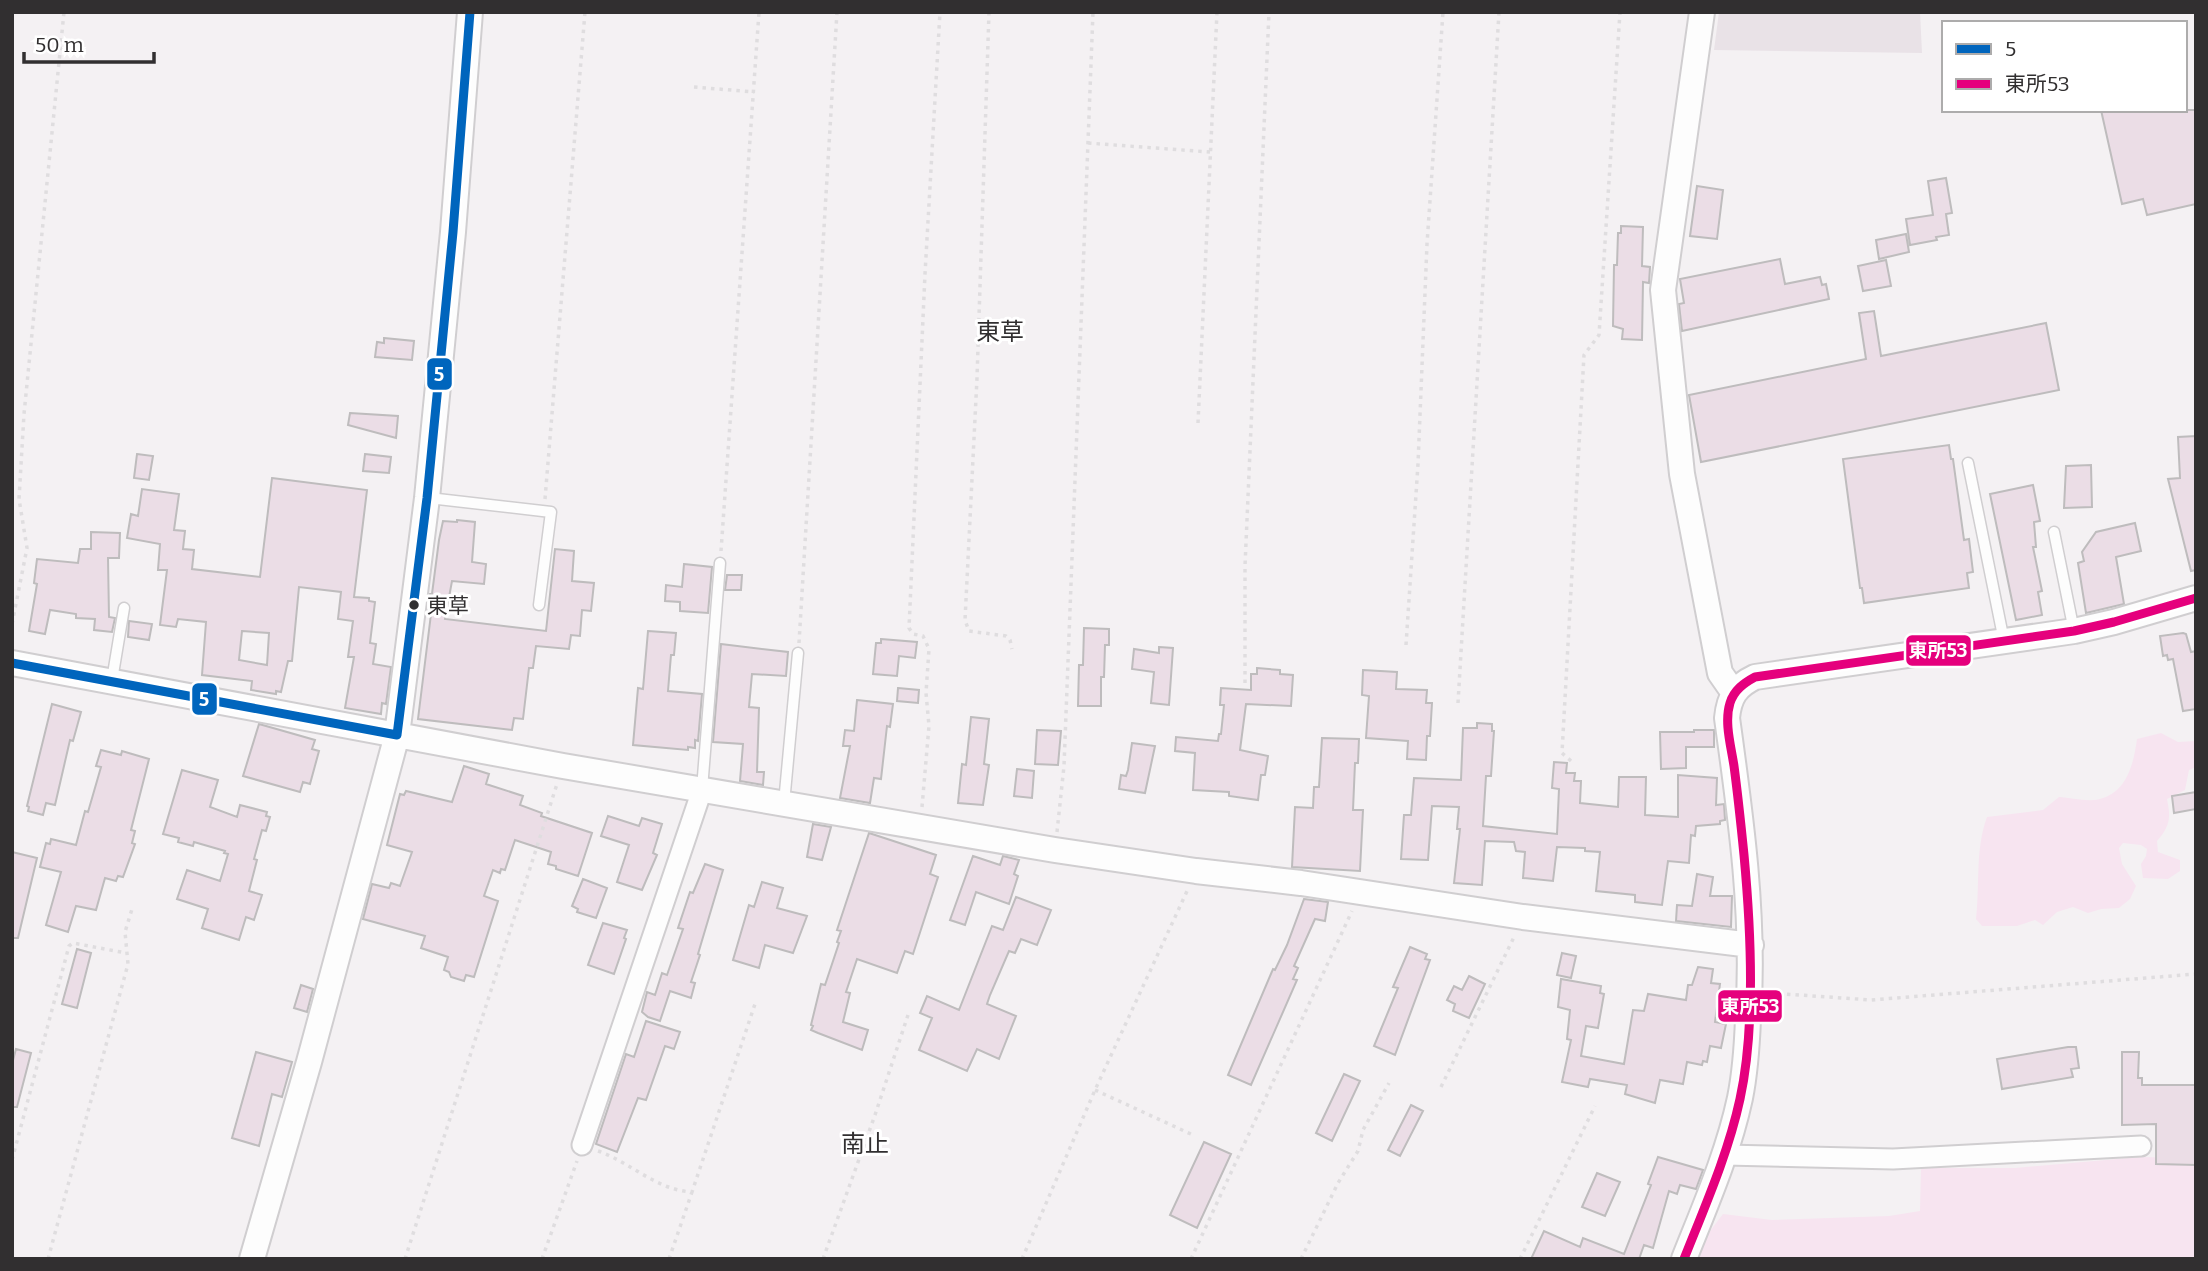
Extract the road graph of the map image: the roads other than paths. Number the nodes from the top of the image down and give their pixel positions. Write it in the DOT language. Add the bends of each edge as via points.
graph roads {
  1 [pos="470,12"];
  2 [pos="1702,12"];
  3 [pos="1968,463"];
  4 [pos="427,498"];
  5 [pos="2054,532"];
  6 [pos="720,564"];
  7 [pos="2196,598"];
  8 [pos="539,605"];
  9 [pos="124,608"];
  10 [pos="2074,631"];
  11 [pos="2004,642"];
  12 [pos="798,653"];
  13 [pos="12,663"];
  14 [pos="111,682"];
  15 [pos="1734,693"];
  16 [pos="397,736"];
  17 [pos="702,790"];
  18 [pos="784,804"];
  19 [pos="1751,946"];
  20 [pos="582,1146"];
  21 [pos="2141,1146"];
  22 [pos="1725,1155"];
  23 [pos="253,1259"];
  24 [pos="1684,1259"];
  1 -- 4 [label="street"];
  2 -- 15 [label="street" via="1663,290 1682,474 1720,673"];
  3 -- 11 [label="lane"];
  4 -- 8 [label="lane" via="551,512"];
  4 -- 16 [label="street"];
  5 -- 10 [label="lane"];
  6 -- 17 [label="lane"];
  7 -- 10 [label="street"];
  9 -- 14 [label="lane"];
  10 -- 11 [label="street"];
  11 -- 15 [label="street" via="1755,677"];
  12 -- 18 [label="lane"];
  13 -- 14 [label="street"];
  14 -- 16 [label="street"];
  15 -- 19 [label="street" via="1727,718 1742,826"];
  16 -- 17 [label="street"];
  16 -- 23 [label="street"];
  17 -- 18 [label="street"];
  17 -- 20 [label="street"];
  18 -- 19 [label="street" via="1196,871"];
  19 -- 22 [label="street" via="1741,1094"];
  21 -- 22 [label="street" via="1893,1159"];
  22 -- 24 [label="street"];
}
